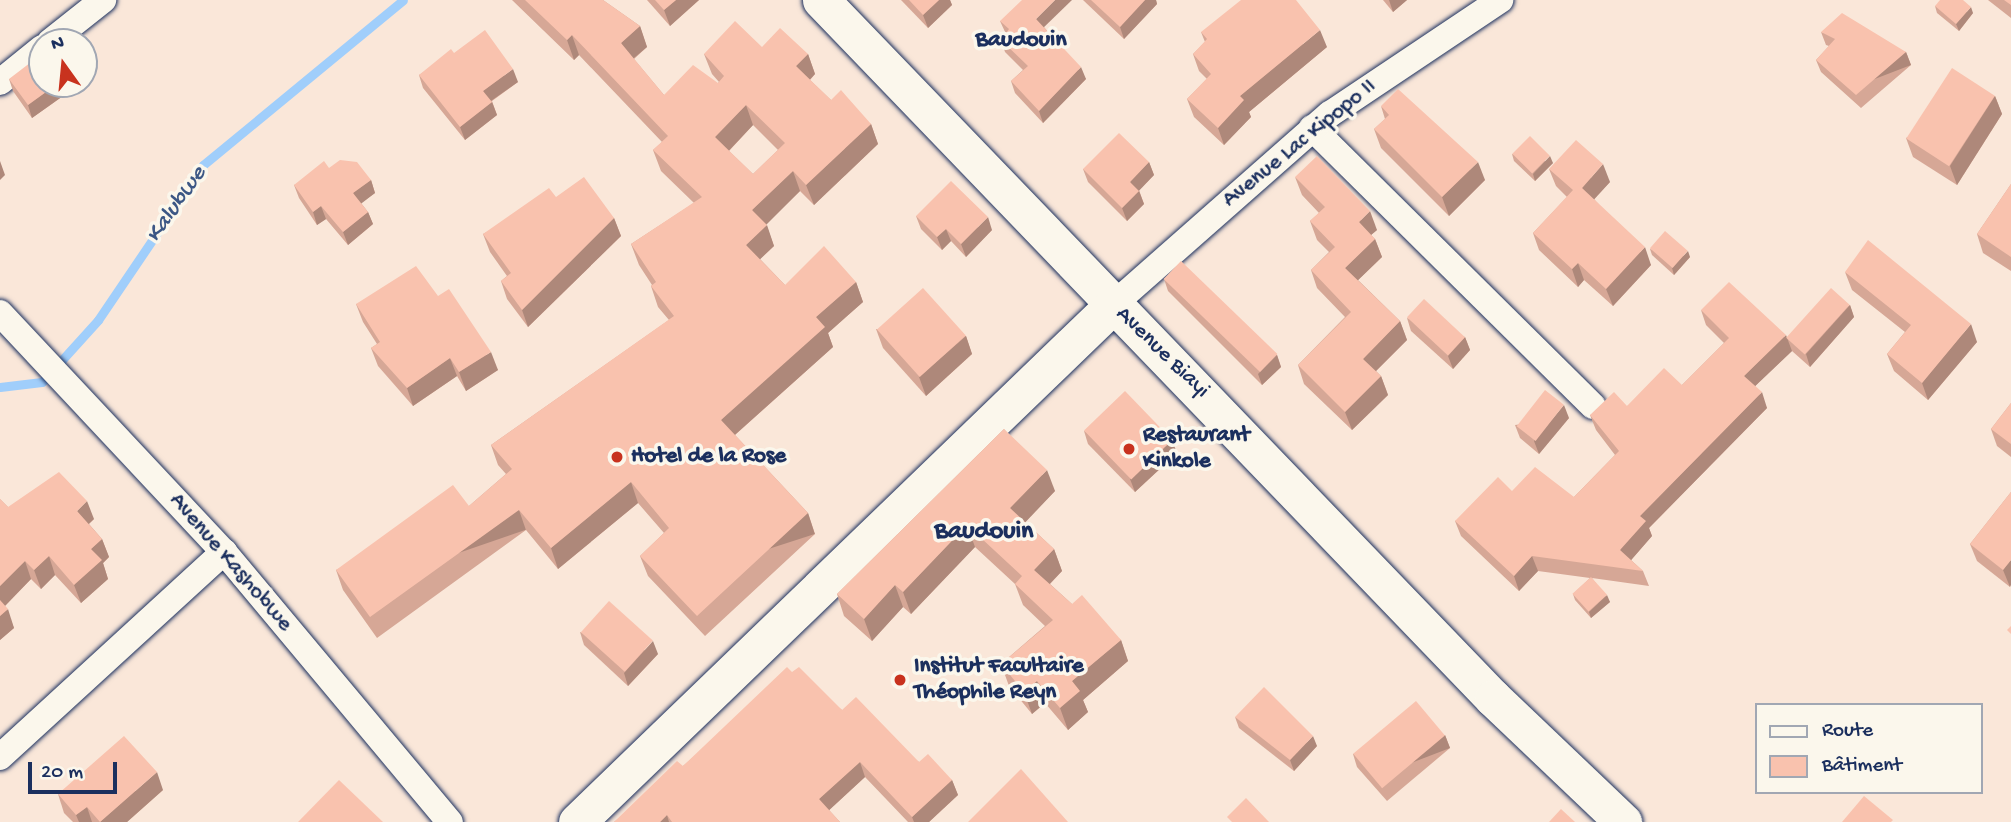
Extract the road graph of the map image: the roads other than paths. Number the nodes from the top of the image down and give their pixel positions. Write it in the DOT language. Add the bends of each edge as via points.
graph roads {
  1 [pos="103,0"];
  2 [pos="821,0"];
  3 [pos="1500,0"];
  4 [pos="68,28"];
  5 [pos="28,59"];
  6 [pos="0,82"];
  7 [pos="1312,128"];
  8 [pos="1113,305"];
  9 [pos="0,313"];
  10 [pos="1593,406"];
  11 [pos="224,551"];
  12 [pos="0,757"];
  13 [pos="450,822"];
  14 [pos="577,822"];
  15 [pos="1623,822"];
  1 -- 4 [label="street"];
  2 -- 8 [label="street, Avenue Biayi"];
  3 -- 7 [label="street, Avenue Lac Kipopo II"];
  5 -- 6 [label="street"];
  7 -- 8 [label="street, Avenue Lac Kipopo II"];
  7 -- 10 [label="street"];
  8 -- 14 [label="street"];
  8 -- 15 [label="street, Avenue Biayi"];
  9 -- 11 [label="street, Avenue Kashobwe"];
  11 -- 12 [label="street"];
  11 -- 13 [label="street, Avenue Kashobwe"];
}
